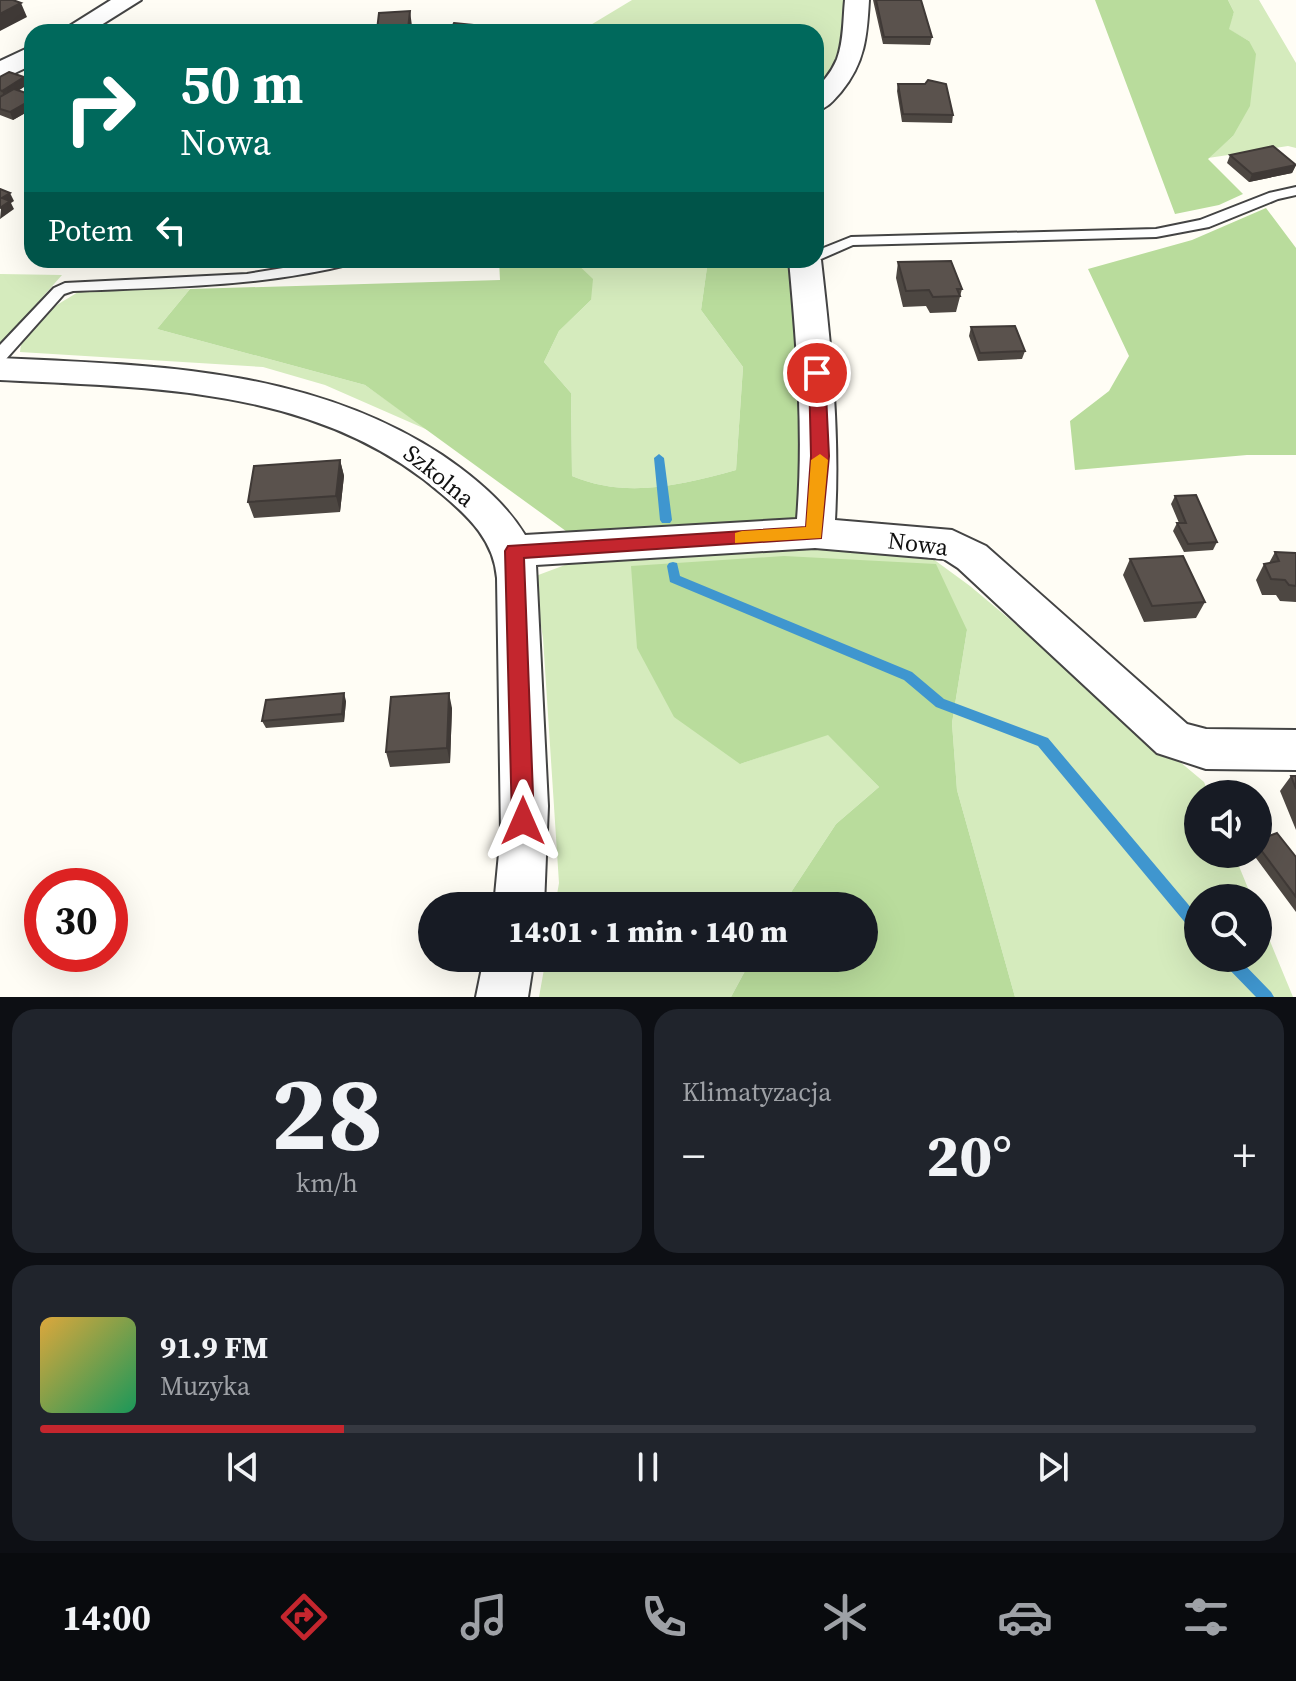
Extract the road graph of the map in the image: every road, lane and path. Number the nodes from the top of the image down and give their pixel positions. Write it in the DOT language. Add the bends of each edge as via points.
graph roads {
  1 [pos="129,0"];
  2 [pos="857,0"];
  3 [pos="86,24"];
  4 [pos="24,58"];
  5 [pos="0,72"];
  6 [pos="824,95"];
  7 [pos="1296,191"];
  8 [pos="824,253"];
  9 [pos="325,268"];
  10 [pos="806,268"];
  11 [pos="0,355"];
  12 [pos="0,369"];
  13 [pos="815,533"];
  14 [pos="514,551"];
  15 [pos="1296,750"];
  16 [pos="522,892"];
  17 [pos="506,972"];
  18 [pos="502,997"];
  1 -- 3 [label="street"];
  2 -- 6 [label="street" via="853,57"];
  4 -- 5 [label="street"];
  7 -- 8 [label="lane" via="1204,224 1156,233 851,241"];
  9 -- 11 [label="lane" via="267,277 70,286 59,291"];
  10 -- 13 [label="street" via="820,456"];
  12 -- 14 [label="street, Szkolna" via="242,386 304,401 360,421 416,453 471,496"];
  13 -- 14 [label="street, Nowa"];
  13 -- 15 [label="street, Nowa" via="952,545 972,557 1173,739 1206,749"];
  14 -- 16 [label="street" via="523,757"];
  17 -- 18 [label="street"];
}
